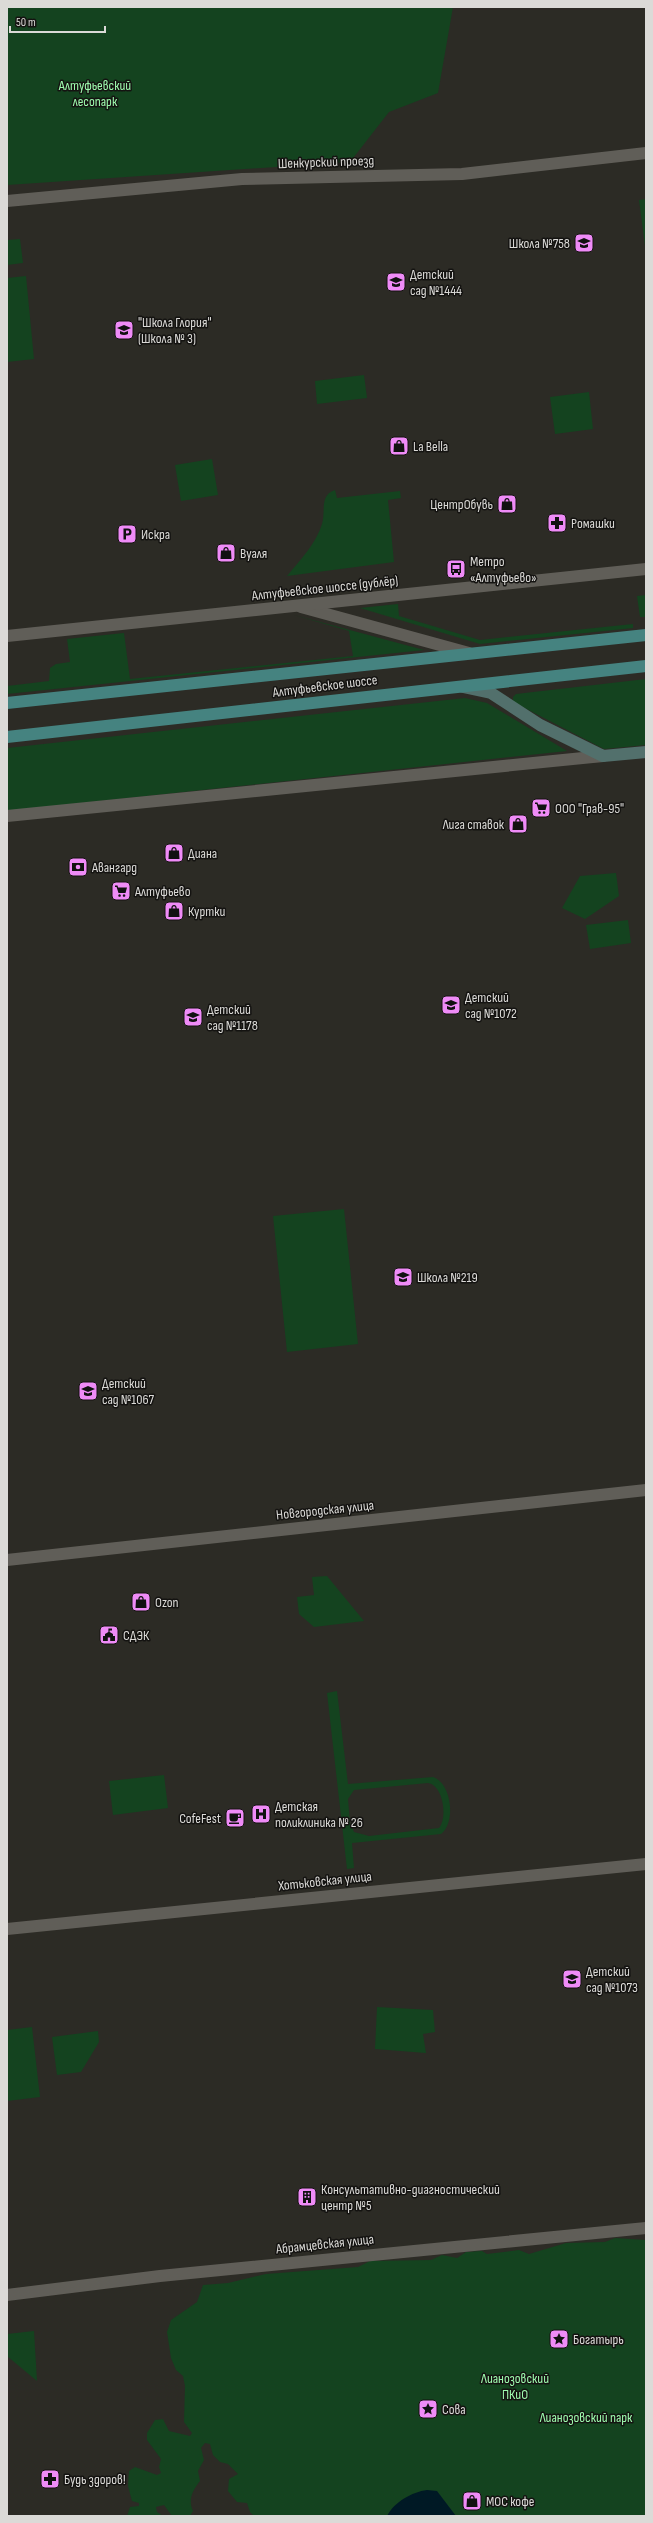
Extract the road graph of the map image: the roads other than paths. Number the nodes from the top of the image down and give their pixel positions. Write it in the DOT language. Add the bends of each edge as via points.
graph roads {
  1 [pos="646,153"];
  2 [pos="7,201"];
  3 [pos="646,569"];
  4 [pos="295,605"];
  5 [pos="646,635"];
  6 [pos="7,636"];
  7 [pos="472,653"];
  8 [pos="646,666"];
  9 [pos="458,686"];
  10 [pos="7,703"];
  11 [pos="7,737"];
  12 [pos="646,752"];
  13 [pos="603,756"];
  14 [pos="7,816"];
  15 [pos="646,1490"];
  16 [pos="7,1560"];
  17 [pos="646,1864"];
  18 [pos="7,1929"];
  19 [pos="646,2228"];
  20 [pos="7,2295"];
  1 -- 2 [label="street, Шенкурский проезд" via="462,174 242,180"];
  3 -- 4 [label="street, Алтуфьевское шоссе (дублёр)"];
  4 -- 6 [label="street, Алтуфьевское шоссе (дублёр)"];
  4 -- 7 [label="street"];
  5 -- 7 [label="main road, Алтуфьевское шоссе"];
  7 -- 10 [label="main road, Алтуфьевское шоссе"];
  8 -- 9 [label="main road, Алтуфьевское шоссе"];
  9 -- 11 [label="main road, Алтуфьевское шоссе"];
  9 -- 13 [label="main road" via="490,694 540,725"];
  12 -- 13 [label="main road"];
  13 -- 14 [label="street"];
  15 -- 16 [label="street, Новгородская улица"];
  17 -- 18 [label="street, Хотьковская улица"];
  19 -- 20 [label="street, Абрамцевская улица" via="160,2276"];
}
